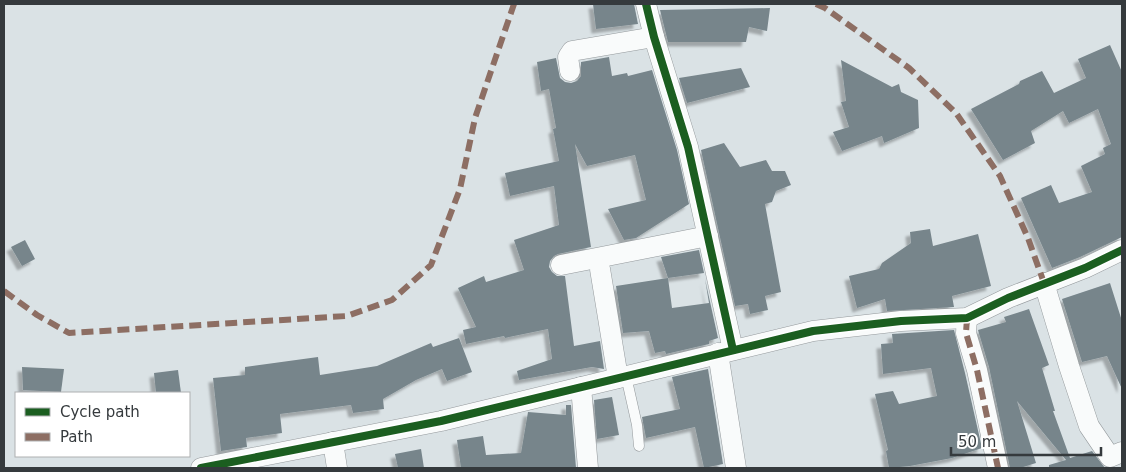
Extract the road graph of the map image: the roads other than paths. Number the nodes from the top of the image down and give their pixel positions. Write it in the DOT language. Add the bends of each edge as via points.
graph roads {
  1 [pos="646,4"];
  2 [pos="654,37"];
  3 [pos="570,71"];
  4 [pos="708,236"];
  5 [pos="1122,250"];
  6 [pos="560,265"];
  7 [pos="600,270"];
  8 [pos="1041,284"];
  9 [pos="967,318"];
  10 [pos="725,351"];
  11 [pos="622,377"];
  12 [pos="581,387"];
  13 [pos="333,442"];
  14 [pos="639,446"];
  15 [pos="1118,459"];
  16 [pos="200,468"];
  17 [pos="337,468"];
  18 [pos="588,468"];
  19 [pos="736,468"];
  20 [pos="998,468"];
  1 -- 2 [label="street"];
  2 -- 3 [label="street" via="572,51 568,57"];
  2 -- 4 [label="street" via="688,147"];
  4 -- 6 [label="street"];
  4 -- 10 [label="street"];
  5 -- 8 [label="street"];
  7 -- 11 [label="street"];
  8 -- 9 [label="street"];
  8 -- 15 [label="street" via="1089,426"];
  9 -- 10 [label="street" via="813,330"];
  9 -- 20 [label="street" via="966,333 978,370"];
  10 -- 11 [label="street"];
  10 -- 19 [label="street"];
  11 -- 12 [label="street"];
  11 -- 14 [label="lane" via="637,425"];
  12 -- 13 [label="street" via="441,421"];
  12 -- 18 [label="street"];
  13 -- 16 [label="street"];
  13 -- 17 [label="street"];
}
